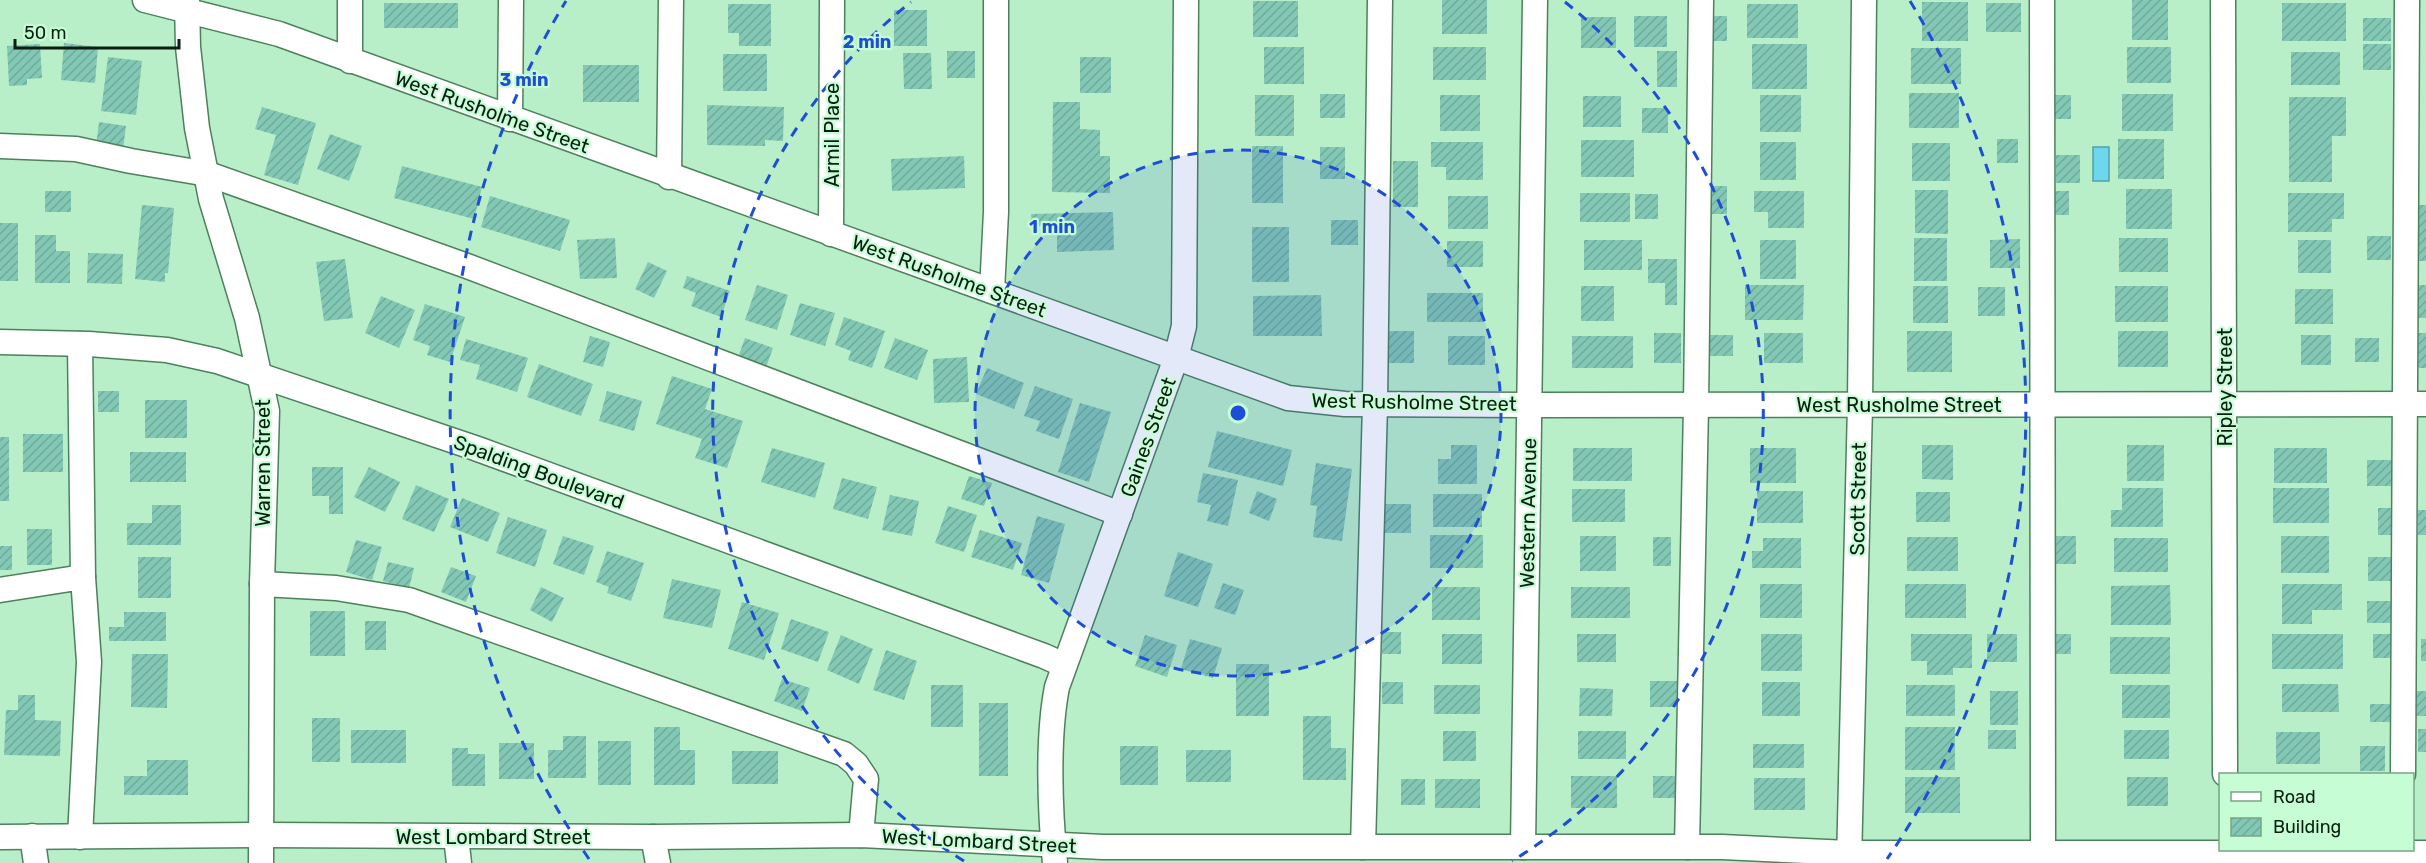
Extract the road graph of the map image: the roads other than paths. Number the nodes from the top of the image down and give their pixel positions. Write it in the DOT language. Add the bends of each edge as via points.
graph roads {
  1 [pos="145,0"];
  2 [pos="350,0"];
  3 [pos="511,0"];
  4 [pos="671,0"];
  5 [pos="832,0"];
  6 [pos="996,0"];
  7 [pos="1186,0"];
  8 [pos="1380,0"];
  9 [pos="1535,0"];
  10 [pos="1701,0"];
  11 [pos="1864,0"];
  12 [pos="2042,0"];
  13 [pos="2223,0"];
  14 [pos="2407,0"];
  15 [pos="187,6"];
  16 [pos="350,61"];
  17 [pos="510,119"];
  18 [pos="0,146"];
  19 [pos="208,174"];
  20 [pos="669,177"];
  21 [pos="831,234"];
  22 [pos="992,291"];
  23 [pos="0,342"];
  24 [pos="80,344"];
  25 [pos="1176,358"];
  26 [pos="260,375"];
  27 [pos="1375,404"];
  28 [pos="2225,404"];
  29 [pos="2415,404"];
  30 [pos="1530,405"];
  31 [pos="1860,405"];
  32 [pos="2043,405"];
  33 [pos="1696,406"];
  34 [pos="1120,514"];
  35 [pos="83,577"];
  36 [pos="262,584"];
  37 [pos="0,590"];
  38 [pos="1064,665"];
  39 [pos="2225,773"];
  40 [pos="2403,773"];
  41 [pos="261,835"];
  42 [pos="861,835"];
  43 [pos="32,836"];
  44 [pos="0,837"];
  45 [pos="80,837"];
  46 [pos="456,837"];
  47 [pos="653,837"];
  48 [pos="1363,847"];
  49 [pos="1523,847"];
  50 [pos="1687,847"];
  51 [pos="2410,852"];
  52 [pos="2043,853"];
  53 [pos="1054,854"];
  54 [pos="2225,856"];
  55 [pos="1849,858"];
  56 [pos="36,863"];
  57 [pos="261,863"];
  58 [pos="459,863"];
  59 [pos="658,863"];
  1 -- 15 [label="street, West Rusholme Street"];
  2 -- 16 [label="street"];
  3 -- 17 [label="street"];
  4 -- 20 [label="street"];
  5 -- 21 [label="street, Armil Place"];
  6 -- 22 [label="street"];
  7 -- 25 [label="street, Gaines Street" via="1184,326"];
  8 -- 27 [label="street"];
  9 -- 30 [label="street, Western Avenue"];
  10 -- 33 [label="street"];
  11 -- 31 [label="street, Scott Street"];
  12 -- 32 [label="street"];
  13 -- 28 [label="street, Ripley Street"];
  14 -- 29 [label="street"];
  15 -- 16 [label="street, West Rusholme Street"];
  15 -- 19 [label="street, Warren Street" via="197,128"];
  16 -- 17 [label="street, West Rusholme Street"];
  17 -- 20 [label="street, West Rusholme Street"];
  18 -- 19 [label="street" via="76,149"];
  19 -- 26 [label="street, Warren Street" via="211,199"];
  19 -- 34 [label="street" via="467,266"];
  20 -- 21 [label="street, West Rusholme Street"];
  21 -- 22 [label="street, West Rusholme Street"];
  22 -- 25 [label="street, West Rusholme Street"];
  23 -- 24 [label="street, Spalding Boulevard"];
  24 -- 26 [label="street, Spalding Boulevard" via="167,350"];
  24 -- 35 [label="street"];
  25 -- 27 [label="street, West Rusholme Street" via="1288,398"];
  25 -- 34 [label="street, Gaines Street"];
  26 -- 36 [label="street, Warren Street" via="267,411"];
  26 -- 38 [label="street, Spalding Boulevard" via="475,448"];
  27 -- 30 [label="street, West Rusholme Street"];
  27 -- 48 [label="street"];
  28 -- 29 [label="street, West Rusholme Street"];
  28 -- 32 [label="street, West Rusholme Street"];
  28 -- 39 [label="street, Ripley Street"];
  29 -- 40 [label="street"];
  30 -- 33 [label="street, West Rusholme Street"];
  30 -- 49 [label="street, Western Avenue"];
  31 -- 32 [label="street, West Rusholme Street"];
  31 -- 33 [label="street, West Rusholme Street"];
  31 -- 55 [label="street, Scott Street"];
  32 -- 52 [label="street"];
  33 -- 50 [label="street"];
  34 -- 38 [label="street, Gaines Street"];
  35 -- 37 [label="street"];
  35 -- 45 [label="street" via="89,662"];
  36 -- 41 [label="street, Warren Street"];
  36 -- 42 [label="street" via="336,588 409,600 844,754 866,779"];
  38 -- 53 [label="street, Gaines Street" via="1053,707"];
  41 -- 45 [label="street, West Lombard Street"];
  41 -- 46 [label="street, West Lombard Street"];
  41 -- 57 [label="street, Warren Street"];
  42 -- 47 [label="street, West Lombard Street"];
  42 -- 53 [label="street, West Lombard Street" via="956,838"];
  43 -- 44 [label="street, West Lombard Street"];
  43 -- 45 [label="street, West Lombard Street"];
  43 -- 56 [label="street"];
  46 -- 47 [label="street, West Lombard Street"];
  46 -- 58 [label="street"];
  47 -- 59 [label="street"];
  48 -- 49 [label="street, West Lombard Street"];
  48 -- 53 [label="street, West Lombard Street"];
  49 -- 50 [label="street, West Lombard Street"];
  50 -- 55 [label="street, West Lombard Street"];
  51 -- 54 [label="street, West Lombard Street"];
  52 -- 54 [label="street, West Lombard Street"];
  52 -- 55 [label="street, West Lombard Street"];
}
